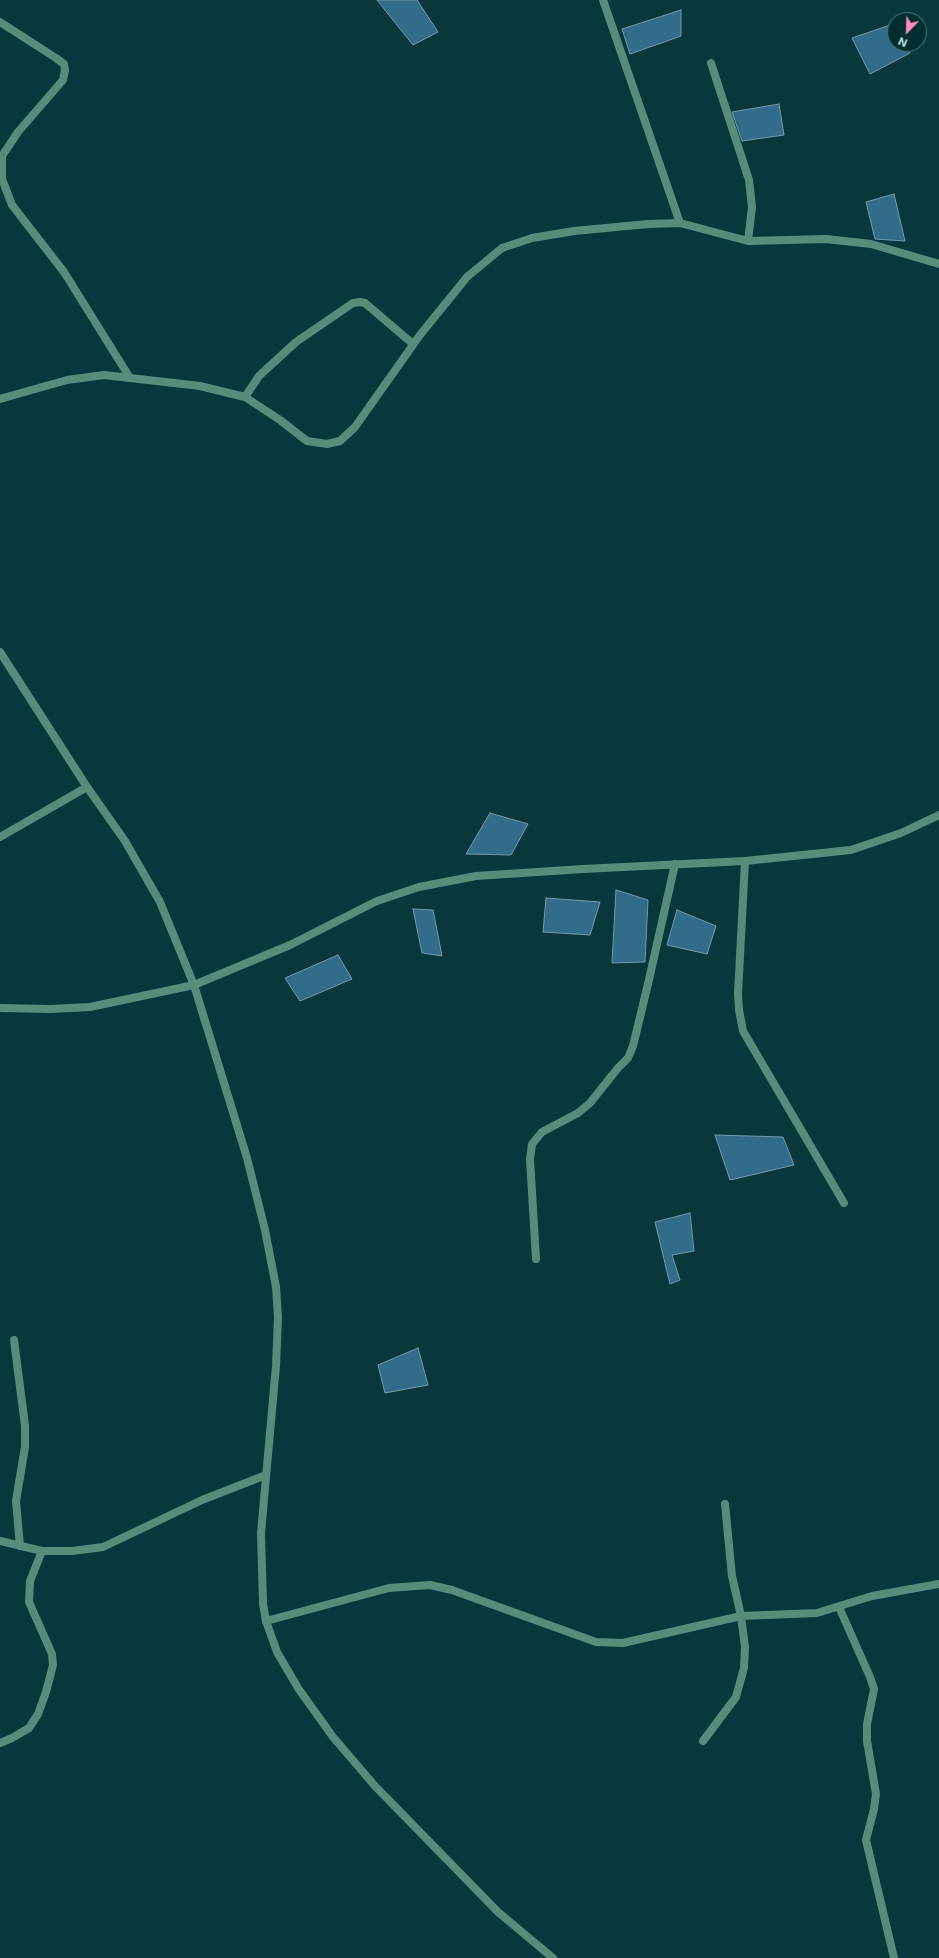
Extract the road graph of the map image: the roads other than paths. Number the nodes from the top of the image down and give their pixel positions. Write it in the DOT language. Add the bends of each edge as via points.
graph roads {
  1 [pos="603,0"];
  2 [pos="0,22"];
  3 [pos="711,63"];
  4 [pos="680,223"];
  5 [pos="748,241"];
  6 [pos="939,264"];
  7 [pos="414,344"];
  8 [pos="130,378"];
  9 [pos="245,397"];
  10 [pos="0,398"];
  11 [pos="0,652"];
  12 [pos="87,787"];
  13 [pos="939,816"];
  14 [pos="0,837"];
  15 [pos="745,861"];
  16 [pos="675,864"];
  17 [pos="194,985"];
  18 [pos="0,1008"];
  19 [pos="844,1203"];
  20 [pos="536,1259"];
  21 [pos="14,1340"];
  22 [pos="266,1475"];
  23 [pos="725,1504"];
  24 [pos="0,1541"];
  25 [pos="20,1546"];
  26 [pos="42,1551"];
  27 [pos="939,1584"];
  28 [pos="839,1607"];
  29 [pos="741,1616"];
  30 [pos="266,1621"];
  31 [pos="703,1741"];
  32 [pos="0,1743"];
  33 [pos="553,1958"];
  34 [pos="894,1958"];
  1 -- 4 [label="street"];
  2 -- 8 [label="street" via="56,58 64,64 65,70 63,80 18,132 2,156 2,179 12,206 64,272"];
  3 -- 5 [label="street" via="749,180 752,207"];
  4 -- 5 [label="street"];
  4 -- 7 [label="street" via="574,231 532,238 502,248 467,278"];
  5 -- 6 [label="street" via="826,239 871,244"];
  7 -- 9 [label="street" via="365,303 353,304 296,342 259,376"];
  7 -- 9 [label="street" via="355,427 340,441 327,444 307,441"];
  8 -- 9 [label="street" via="200,386"];
  8 -- 10 [label="street" via="104,375 67,380"];
  11 -- 12 [label="street"];
  12 -- 14 [label="street"];
  12 -- 17 [label="street" via="125,841 160,902"];
  13 -- 15 [label="street" via="901,833 851,850"];
  15 -- 16 [label="street"];
  15 -- 19 [label="street" via="738,994 744,1031"];
  16 -- 17 [label="street" via="476,876 420,887 377,901 290,945"];
  16 -- 20 [label="street" via="633,1046 628,1058 590,1103 578,1113 542,1132 532,1144 530,1159"];
  17 -- 18 [label="street" via="90,1007"];
  17 -- 22 [label="street" via="247,1158 276,1287 276,1359"];
  21 -- 25 [label="street" via="25,1426 25,1447 16,1501"];
  22 -- 26 [label="street" via="202,1500 103,1547"];
  22 -- 30 [label="street" via="260,1532 262,1604"];
  23 -- 29 [label="street" via="732,1576"];
  24 -- 25 [label="street"];
  25 -- 26 [label="street"];
  26 -- 32 [label="street" via="30,1581 29,1602 52,1654 52,1665 38,1714 29,1728"];
  27 -- 28 [label="street" via="872,1596"];
  28 -- 29 [label="street" via="817,1613"];
  28 -- 34 [label="street" via="874,1689 867,1724 867,1741 876,1794 866,1840"];
  29 -- 30 [label="street" via="623,1643 596,1642 459,1592 430,1585 389,1588"];
  29 -- 31 [label="street" via="745,1647 744,1668 736,1697"];
  30 -- 33 [label="street" via="277,1652 291,1676 333,1736 375,1786 498,1912"];
}
